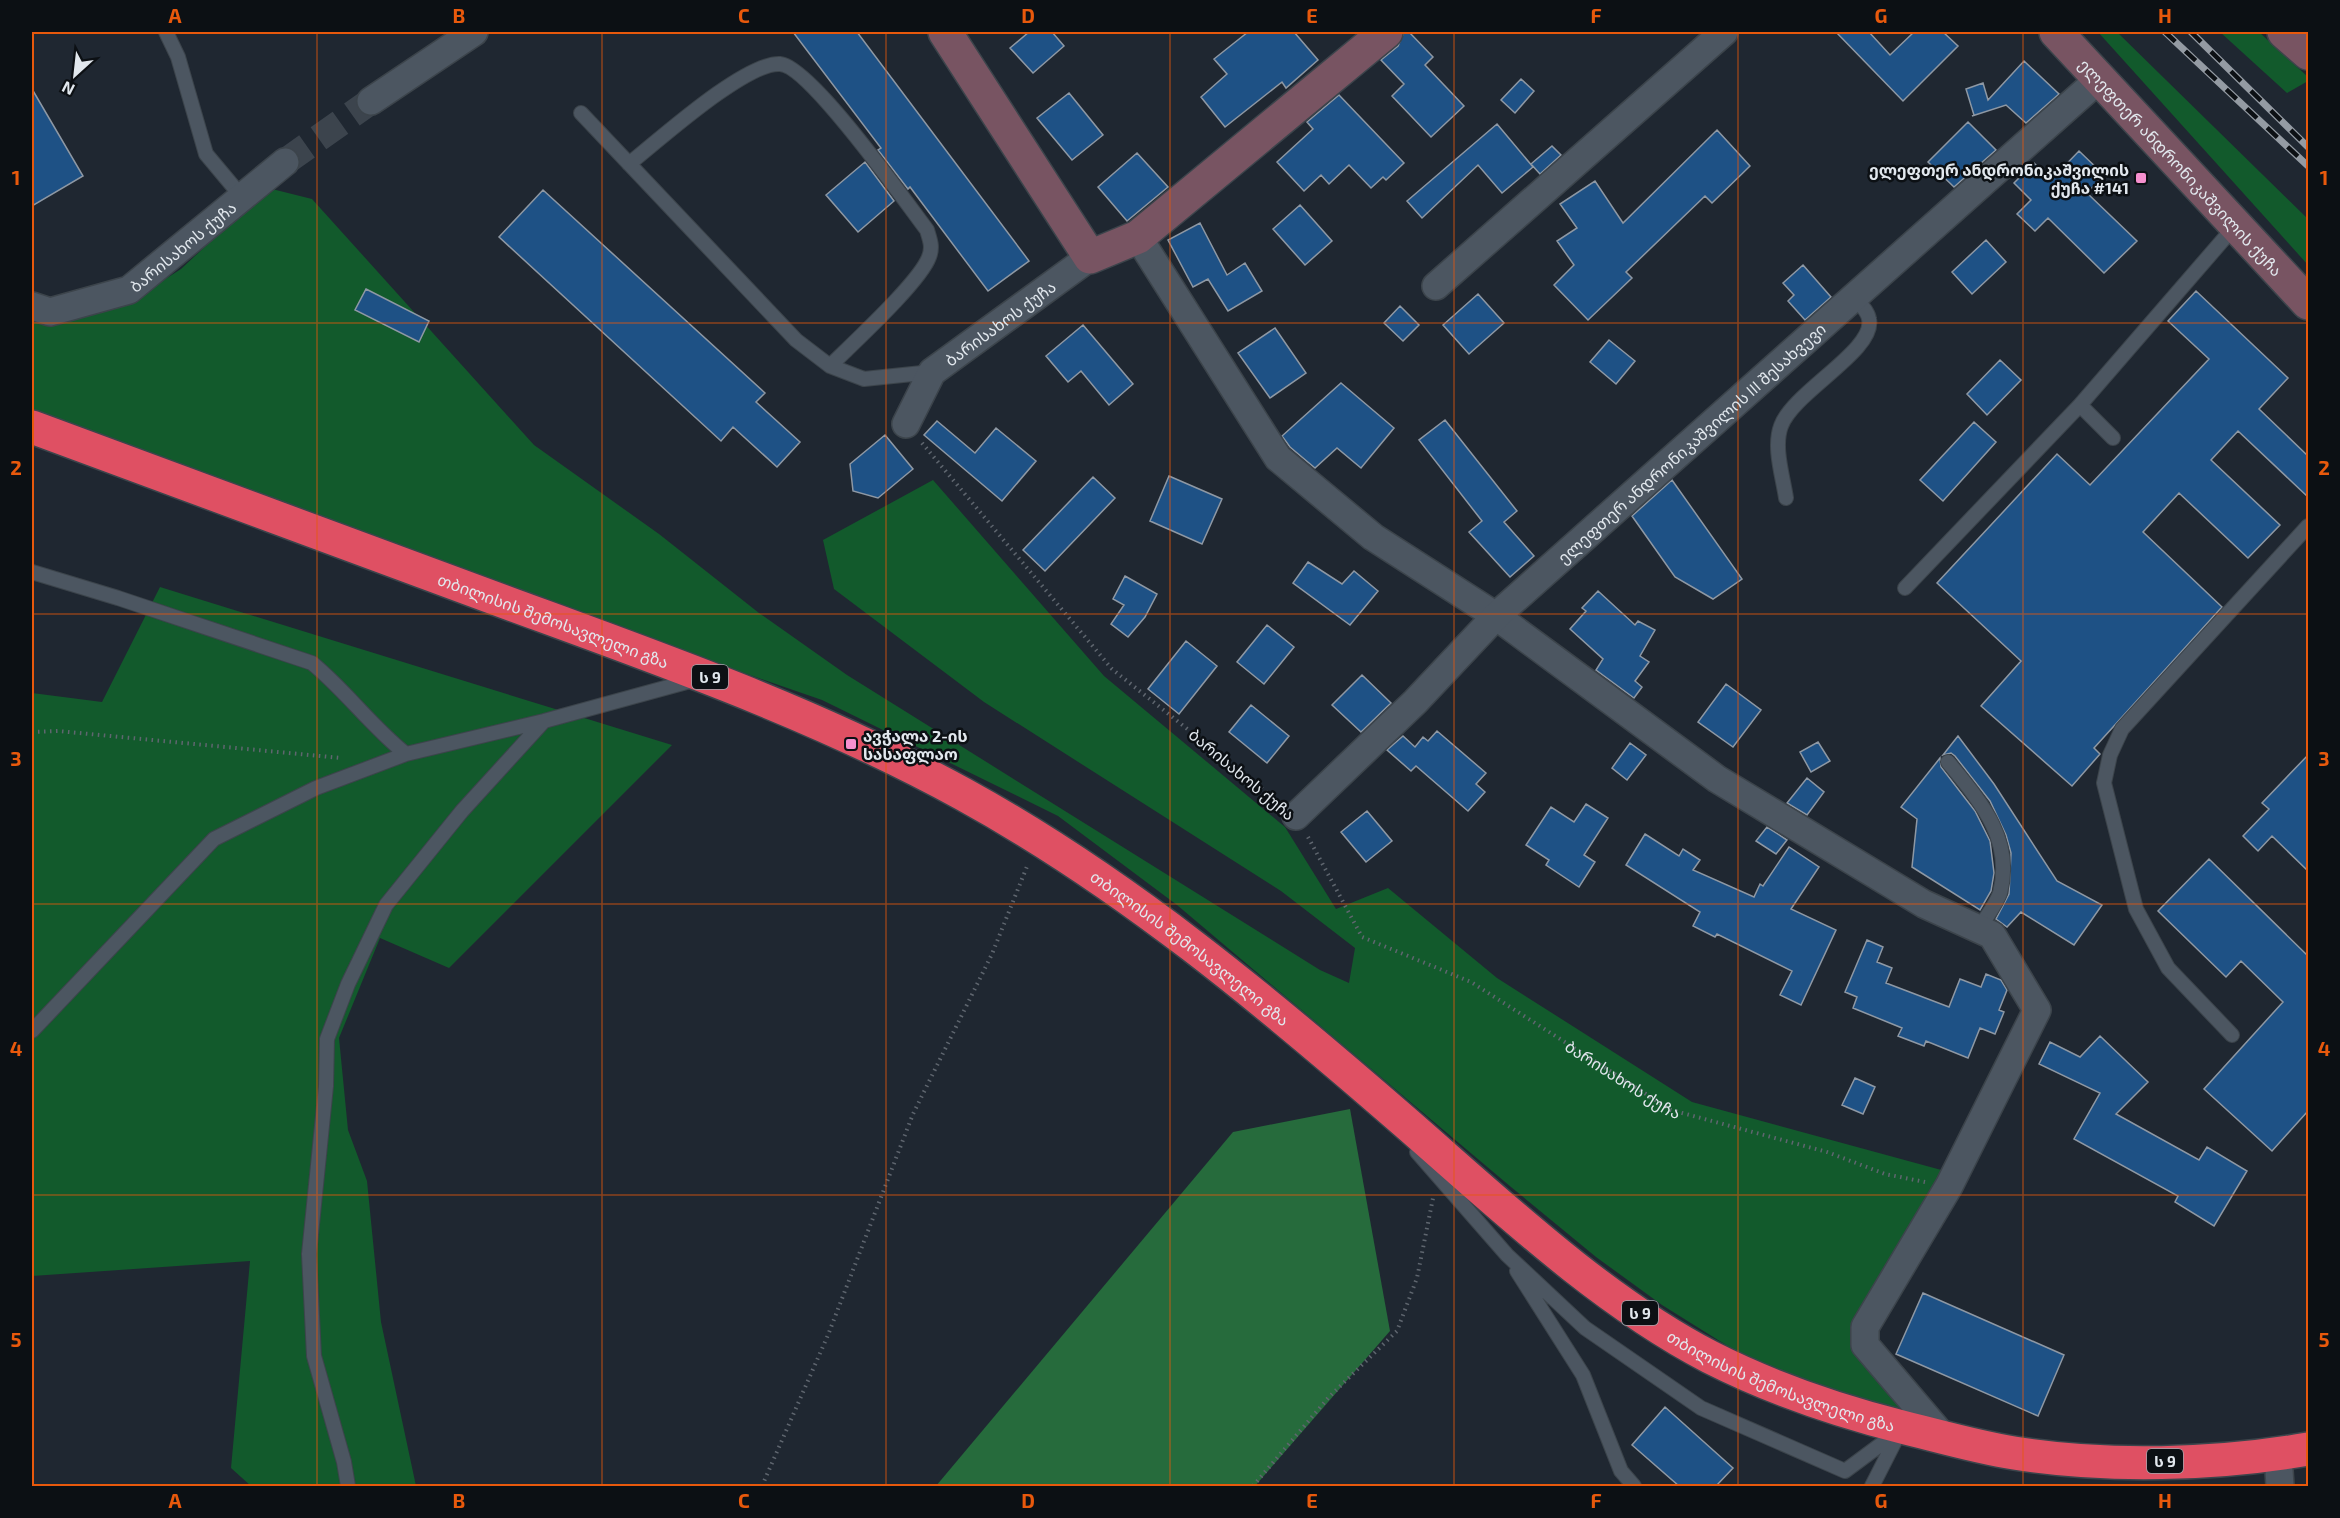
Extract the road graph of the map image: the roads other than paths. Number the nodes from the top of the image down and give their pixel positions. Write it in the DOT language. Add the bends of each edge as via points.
graph roads {
  1 [pos="166,32"];
  2 [pos="474,32"];
  3 [pos="945,32"];
  4 [pos="1386,32"];
  5 [pos="1724,32"];
  6 [pos="2056,32"];
  7 [pos="2284,32"];
  8 [pos="2308,53"];
  9 [pos="2098,80"];
  10 [pos="371,101"];
  11 [pos="581,113"];
  12 [pos="285,162"];
  13 [pos="629,164"];
  14 [pos="242,197"];
  15 [pos="2235,226"];
  16 [pos="1138,237"];
  17 [pos="1090,257"];
  18 [pos="1436,286"];
  19 [pos="1854,296"];
  20 [pos="2308,303"];
  21 [pos="32,306"];
  22 [pos="830,366"];
  23 [pos="932,372"];
  24 [pos="2080,405"];
  25 [pos="906,424"];
  26 [pos="32,427"];
  27 [pos="2113,438"];
  28 [pos="1786,498"];
  29 [pos="2308,526"];
  30 [pos="32,572"];
  31 [pos="1905,588"];
  32 [pos="1496,616"];
  33 [pos="708,676"];
  34 [pos="544,721"];
  35 [pos="406,754"];
  36 [pos="1948,762"];
  37 [pos="1296,816"];
  38 [pos="1979,929"];
  39 [pos="32,1031"];
  40 [pos="2232,1035"];
  41 [pos="1324,1051"];
  42 [pos="1507,1255"];
  43 [pos="1901,1430"];
  44 [pos="1945,1439"];
  45 [pos="2293,1452"];
  46 [pos="348,1486"];
  47 [pos="1634,1486"];
  48 [pos="1872,1486"];
  49 [pos="2280,1486"];
  1 -- 14 [label="lane" via="178,57 206,154"];
  2 -- 10 [label="street"];
  3 -- 17 [label="street"];
  4 -- 16 [label="street, ბარისახოს ქუჩა"];
  5 -- 18 [label="street"];
  6 -- 9 [label="street, ელეფთერ ანდრონიკაშვილის ქუჩა"];
  7 -- 8 [label="street"];
  9 -- 15 [label="street, ელეფთერ ანდრონიკაშვილის ქუჩა"];
  9 -- 19 [label="street, ელეფთერ ანდრონიკაშვილის III შესახვევი"];
  11 -- 13 [label="lane"];
  12 -- 14 [label="street, ბარისახოს ქუჩა"];
  13 -- 22 [label="lane" via="796,340"];
  13 -- 22 [label="lane" via="728,85 763,67 780,64 794,68 825,99 927,230 932,246 916,277"];
  14 -- 21 [label="street, ბარისახოს ქუჩა" via="129,290 50,312"];
  15 -- 20 [label="street, ელეფთერ ანდრონიკაშვილის ქუჩა"];
  15 -- 24 [label="lane"];
  16 -- 17 [label="street, ბარისახოს ქუჩა"];
  16 -- 32 [label="street" via="1278,458 1373,537"];
  17 -- 23 [label="street, ბარისახოს ქუჩა"];
  19 -- 28 [label="lane" via="1869,318 1869,333 1792,408 1780,428"];
  19 -- 32 [label="street, ელეფთერ ანდრონიკაშვილის III შესახვევი"];
  22 -- 23 [label="lane" via="864,379"];
  23 -- 25 [label="street, ბარისახოს ქუჩა"];
  24 -- 27 [label="lane"];
  24 -- 31 [label="lane"];
  26 -- 33 [label="highway, თბილისის შემოსავლელი გზა / ს 9"];
  29 -- 40 [label="lane" via="2122,729 2110,755 2104,783 2136,909 2168,968"];
  30 -- 35 [label="lane" via="312,663"];
  32 -- 37 [label="street, ელეფთერ ანდრონიკაშვილის III შესახვევი" via="1415,702"];
  32 -- 38 [label="street" via="1717,779 1924,903"];
  33 -- 34 [label="lane"];
  33 -- 41 [label="highway, თბილისის შემოსავლელი გზა / ს 9" via="822,724 960,792 1039,838 1216,961"];
  34 -- 35 [label="lane"];
  34 -- 46 [label="lane" via="462,811 386,905 327,1039 309,1254 314,1356"];
  35 -- 39 [label="lane" via="315,788 214,839"];
  36 -- 38 [label="lane" via="1984,806 2003,847 2000,894"];
  38 -- 44 [label="street" via="1992,935 2037,1010 1949,1186 1865,1327 1865,1345"];
  41 -- 42 [label="lane"];
  41 -- 43 [label="highway, თბილისის შემოსავლელი გზა / ს 9" via="1603,1290 1706,1355 1810,1402"];
  42 -- 43 [label="lane" via="1586,1328 1701,1408 1845,1471"];
  42 -- 47 [label="lane" via="1583,1375 1621,1471"];
  43 -- 44 [label="highway, თბილისის შემოსავლელი გზა / ს 9"];
  43 -- 48 [label="lane"];
  44 -- 45 [label="highway, თბილისის შემოსავლელი გზა / ს 9" via="2021,1454 2098,1462"];
  45 -- 49 [label="street"];
}
